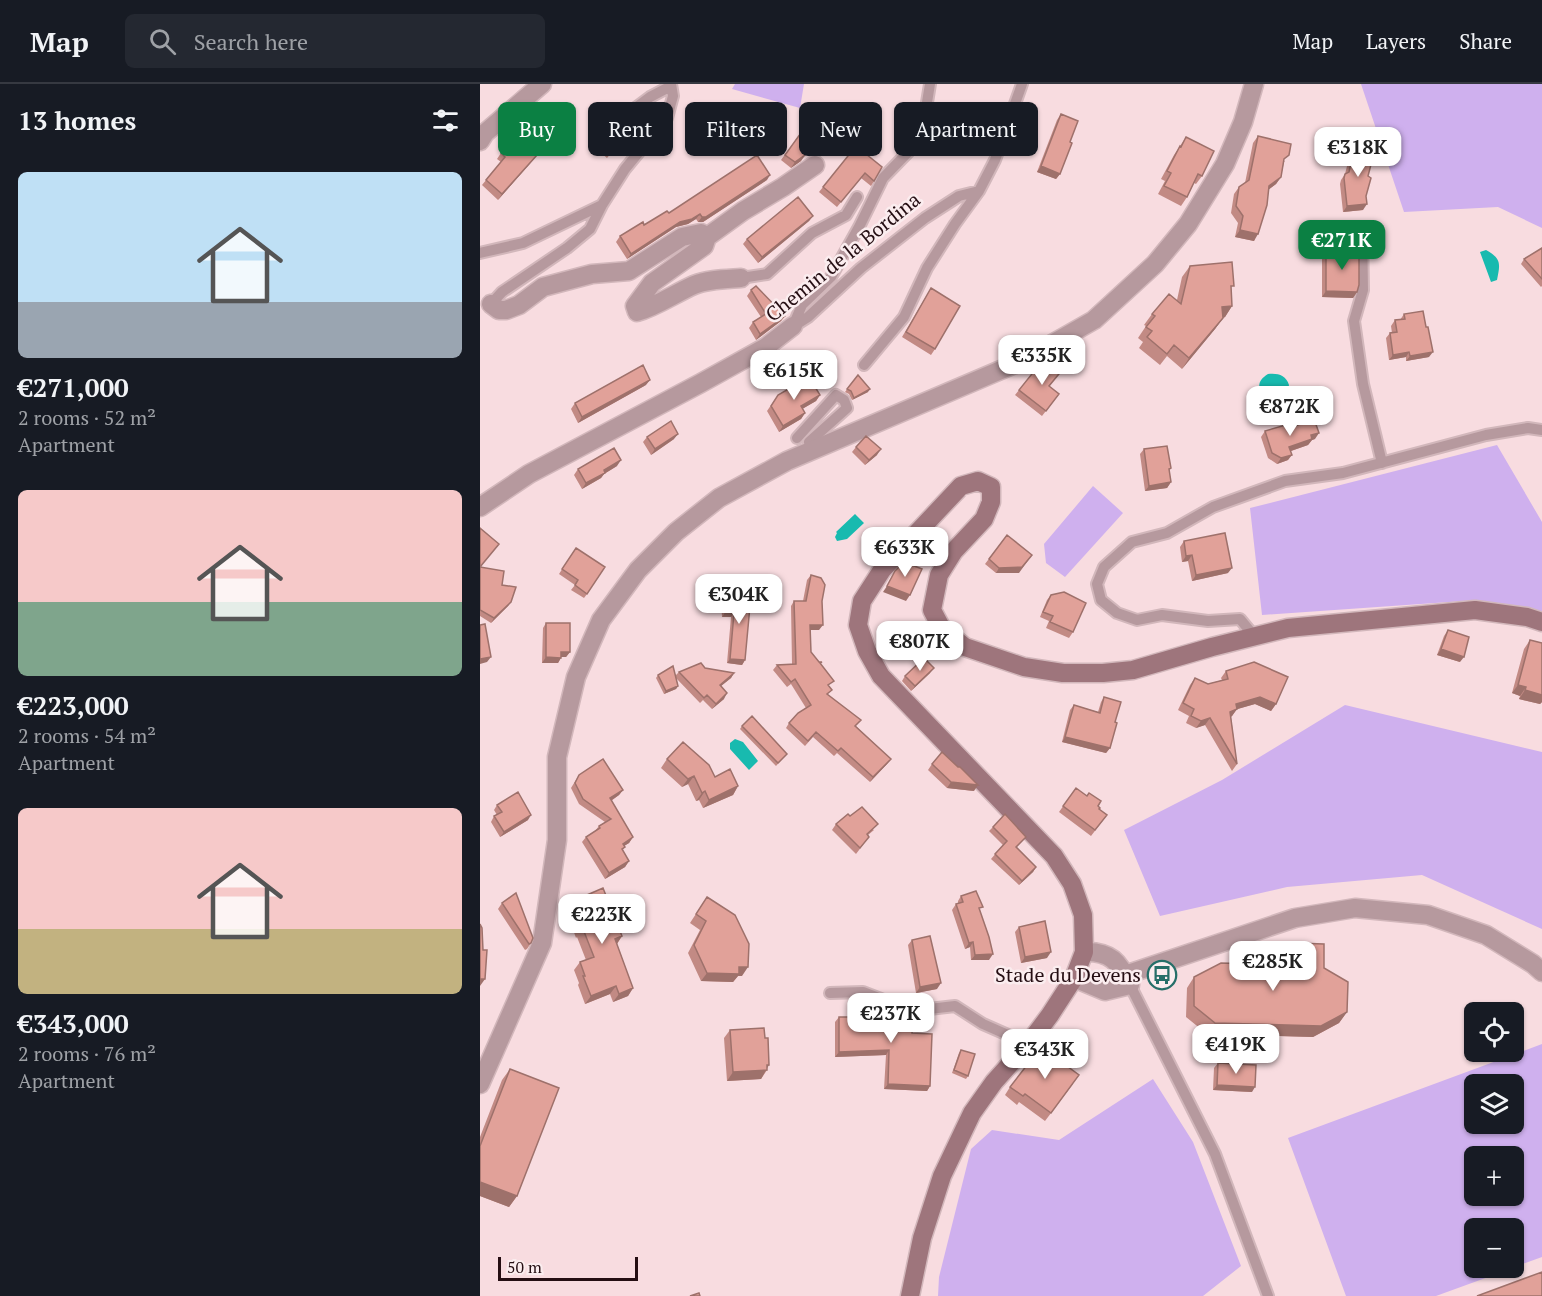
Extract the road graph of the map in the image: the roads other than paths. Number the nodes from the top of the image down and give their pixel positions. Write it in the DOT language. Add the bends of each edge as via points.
graph roads {
  1 [pos="542,84"];
  2 [pos="930,84"];
  3 [pos="1022,84"];
  4 [pos="1254,84"];
  5 [pos="671,85"];
  6 [pos="643,102"];
  7 [pos="480,141"];
  8 [pos="814,165"];
  9 [pos="979,191"];
  10 [pos="857,197"];
  11 [pos="602,205"];
  12 [pos="1362,230"];
  13 [pos="707,237"];
  14 [pos="480,253"];
  15 [pos="741,278"];
  16 [pos="491,304"];
  17 [pos="793,326"];
  18 [pos="864,365"];
  19 [pos="1542,430"];
  20 [pos="797,438"];
  21 [pos="812,450"];
  22 [pos="1382,463"];
  23 [pos="480,507"];
  24 [pos="1542,622"];
  25 [pos="1254,636"];
  26 [pos="1084,952"];
  27 [pos="1542,972"];
  28 [pos="1074,978"];
  29 [pos="1127,980"];
  30 [pos="831,993"];
  31 [pos="1029,1043"];
  32 [pos="480,1084"];
  33 [pos="910,1296"];
  34 [pos="1268,1296"];
  1 -- 7 [label="street"];
  2 -- 17 [label="lane" via="922,133 916,144 884,178 831,277 802,305"];
  3 -- 9 [label="lane" via="995,160"];
  4 -- 21 [label="street" via="1225,164 1188,224 1155,264 1094,320 1022,361"];
  5 -- 6 [label="lane"];
  5 -- 11 [label="lane" via="673,96 667,118 625,169"];
  8 -- 13 [label="street"];
  9 -- 17 [label="lane, Chemin de la Bordina" via="959,196 925,218"];
  9 -- 18 [label="lane" via="927,268 904,317"];
  10 -- 15 [label="lane" via="846,215 812,233 767,273"];
  11 -- 14 [label="lane" via="523,243"];
  11 -- 16 [label="lane" via="590,229"];
  12 -- 22 [label="lane" via="1363,290 1354,321 1363,384"];
  13 -- 15 [label="street" via="704,246 652,283 635,306 637,312 695,285"];
  13 -- 16 [label="street" via="701,232 682,237 629,271 592,274 543,287 519,306 507,310"];
  17 -- 23 [label="street, Chemin de la Bordina" via="766,347 529,474"];
  19 -- 22 [label="lane" via="1528,428 1486,435"];
  20 -- 21 [label="lane" via="836,395 844,400 847,408 809,442"];
  21 -- 32 [label="street" via="719,498 676,531 638,570 601,620 576,677 557,757 557,840 542,943"];
  22 -- 25 [label="lane" via="1285,481 1213,507 1167,533 1132,542 1104,567 1097,584 1101,600 1117,613 1137,620 1162,615 1208,621 1240,619"];
  24 -- 25 [label="street" via="1475,610 1288,628"];
  25 -- 26 [label="street" via="1133,670 1103,673 1063,674 1024,667 965,647 942,630 932,610 939,575 954,551 984,519 991,502 991,487 978,481 961,486 882,570 862,601 858,625 881,676 1054,856 1072,884 1083,915"];
  26 -- 28 [label="street"];
  26 -- 29 [label="street" via="1097,951 1114,959"];
  27 -- 29 [label="street" via="1486,935 1437,918 1355,908 1295,918"];
  28 -- 29 [label="street" via="1105,991"];
  28 -- 31 [label="street"];
  29 -- 34 [label="lane" via="1215,1154"];
  30 -- 31 [label="lane" via="863,992 912,1011 955,1006 982,1024"];
  31 -- 33 [label="street" via="972,1113 942,1176 922,1238"];
}
